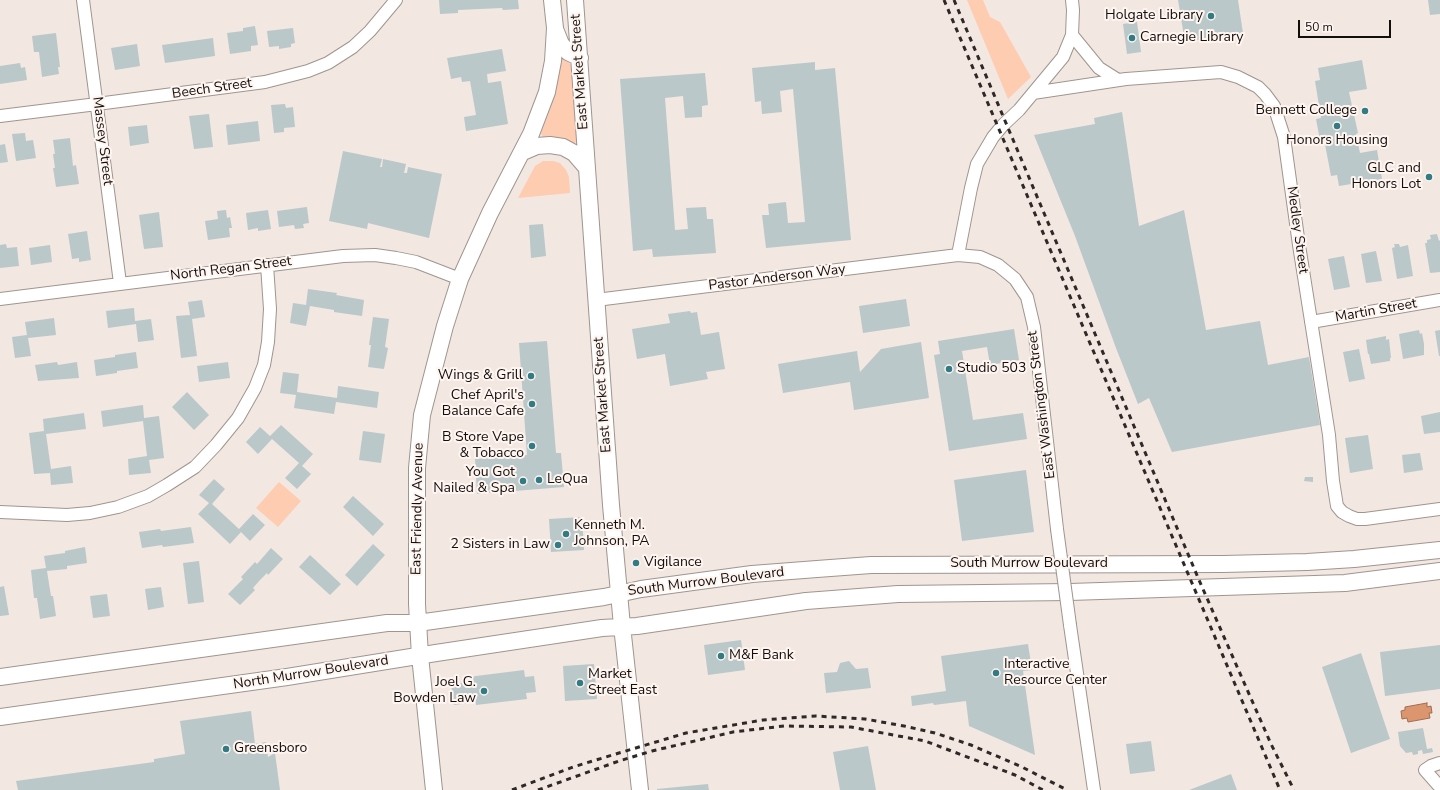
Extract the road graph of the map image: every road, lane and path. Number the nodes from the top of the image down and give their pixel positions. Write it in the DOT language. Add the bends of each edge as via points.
graph roads {
  1 [pos="83,0"];
  2 [pos="396,0"];
  3 [pos="552,0"];
  4 [pos="575,0"];
  5 [pos="1072,0"];
  6 [pos="555,28"];
  7 [pos="1072,35"];
  8 [pos="580,58"];
  9 [pos="1118,80"];
  10 [pos="1034,93"];
  11 [pos="97,104"];
  12 [pos="0,116"];
  13 [pos="523,152"];
  14 [pos="587,168"];
  15 [pos="958,255"];
  16 [pos="267,266"];
  17 [pos="460,279"];
  18 [pos="120,283"];
  19 [pos="0,299"];
  20 [pos="596,300"];
  21 [pos="1440,300"];
  22 [pos="1311,322"];
  23 [pos="1440,509"];
  24 [pos="0,512"];
  25 [pos="1440,550"];
  26 [pos="1440,571"];
  27 [pos="619,594"];
  28 [pos="418,623"];
  29 [pos="622,626"];
  30 [pos="420,656"];
  31 [pos="0,677"];
  32 [pos="0,717"];
  33 [pos="1440,763"];
  34 [pos="1440,787"];
  35 [pos="434,790"];
  36 [pos="640,790"];
  37 [pos="1094,790"];
  1 -- 11 [label="street, Massey Street"];
  2 -- 11 [label="street, Beech Street" via="353,47 328,63 308,71 265,82"];
  3 -- 6 [label="main road, East Market Street"];
  4 -- 8 [label="main road, East Market Street"];
  5 -- 7 [label="street"];
  6 -- 8 [label="main road" via="561,44 568,52"];
  6 -- 13 [label="main road, East Market Street" via="553,61 547,92"];
  7 -- 9 [label="street" via="1099,68"];
  7 -- 10 [label="street" via="1063,58"];
  8 -- 14 [label="main road, East Market Street"];
  9 -- 10 [label="street, Medley Street"];
  9 -- 22 [label="street, Medley Street" via="1221,72 1258,87 1265,94 1274,106 1284,137"];
  10 -- 15 [label="street" via="993,137 977,164"];
  11 -- 12 [label="street, Beech Street"];
  11 -- 18 [label="street, Massey Street"];
  13 -- 14 [label="main road" via="537,146 563,147 574,153"];
  13 -- 17 [label="main road, East Friendly Avenue" via="490,213"];
  14 -- 20 [label="main road, East Market Street"];
  15 -- 20 [label="street, Pastor Anderson Way"];
  15 -- 37 [label="street, East Washington Street, bridge" via="980,257 998,265 1016,279 1027,297 1034,326 1057,529"];
  16 -- 17 [label="street, North Regan Street" via="327,257 375,255 416,262"];
  16 -- 18 [label="street, North Regan Street"];
  16 -- 24 [label="street" via="270,309 264,365 255,388 238,418 195,467 148,496 90,514"];
  17 -- 28 [label="main road, East Friendly Avenue" via="422,415 417,468"];
  18 -- 19 [label="street, North Regan Street"];
  20 -- 27 [label="main road, East Market Street"];
  21 -- 22 [label="street, Martin Street"];
  22 -- 23 [label="street, Medley Street" via="1329,435 1337,506 1342,512 1357,519"];
  25 -- 27 [label="main road, South Murrow Boulevard" via="1300,562 871,565 752,574"];
  26 -- 29 [label="main road, South Murrow Boulevard" via="1345,583 1070,592 898,594 806,601 674,621"];
  27 -- 28 [label="main road"];
  27 -- 29 [label="main road, East Market Street"];
  28 -- 30 [label="main road, East Friendly Avenue"];
  28 -- 31 [label="main road" via="387,623"];
  29 -- 30 [label="main road, North Murrow Boulevard"];
  29 -- 36 [label="main road, East Market Street"];
  30 -- 32 [label="main road, North Murrow Boulevard" via="280,679"];
  30 -- 35 [label="main road, East Friendly Avenue"];
  33 -- 34 [label="street" via="1425,770"];
}
